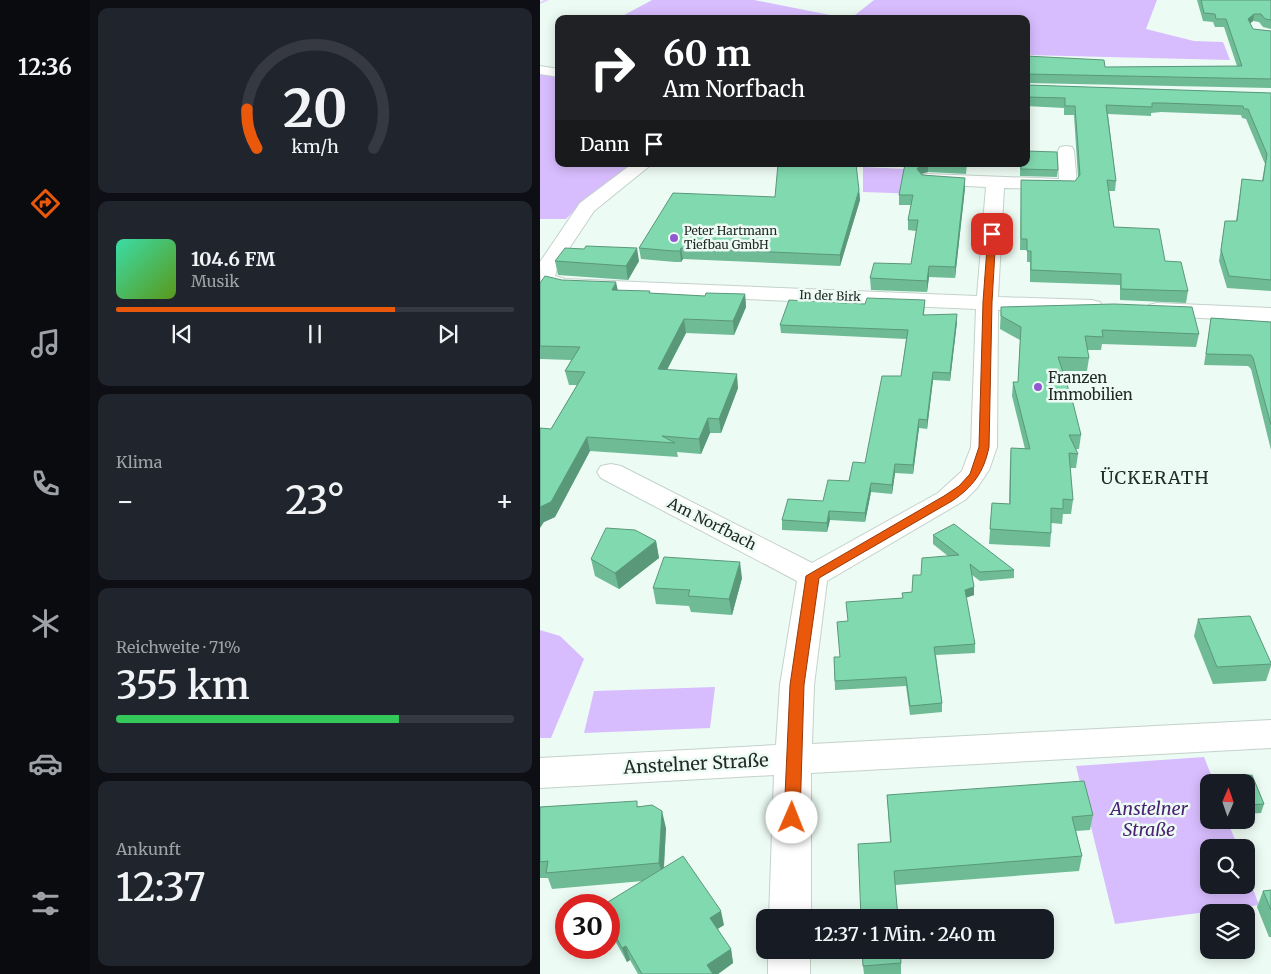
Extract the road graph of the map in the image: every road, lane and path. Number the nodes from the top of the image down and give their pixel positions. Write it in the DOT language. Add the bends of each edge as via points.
graph roads {
  1 [pos="540,70"];
  2 [pos="555,72"];
  3 [pos="1066,151"];
  4 [pos="639,167"];
  5 [pos="958,172"];
  6 [pos="928,180"];
  7 [pos="995,182"];
  8 [pos="987,302"];
  9 [pos="1271,315"];
  10 [pos="611,472"];
  11 [pos="813,576"];
  12 [pos="1271,734"];
  13 [pos="793,758"];
  14 [pos="540,773"];
  15 [pos="790,909"];
  16 [pos="789,959"];
  17 [pos="789,974"];
  1 -- 2 [label="street"];
  3 -- 7 [label="street" via="1068,185"];
  4 -- 8 [label="street, In der Birk" via="587,207 548,265 544,275 548,281 575,285"];
  5 -- 6 [label="street"];
  5 -- 7 [label="street"];
  7 -- 8 [label="street"];
  8 -- 9 [label="street, In der Birk"];
  8 -- 11 [label="street" via="984,447 975,475 948,499"];
  10 -- 11 [label="street, Am Norfbach"];
  11 -- 13 [label="street" via="797,685"];
  12 -- 13 [label="street, Anstelner Straße"];
  13 -- 14 [label="street, Anstelner Straße"];
  13 -- 15 [label="street"];
  16 -- 17 [label="street"];
}
